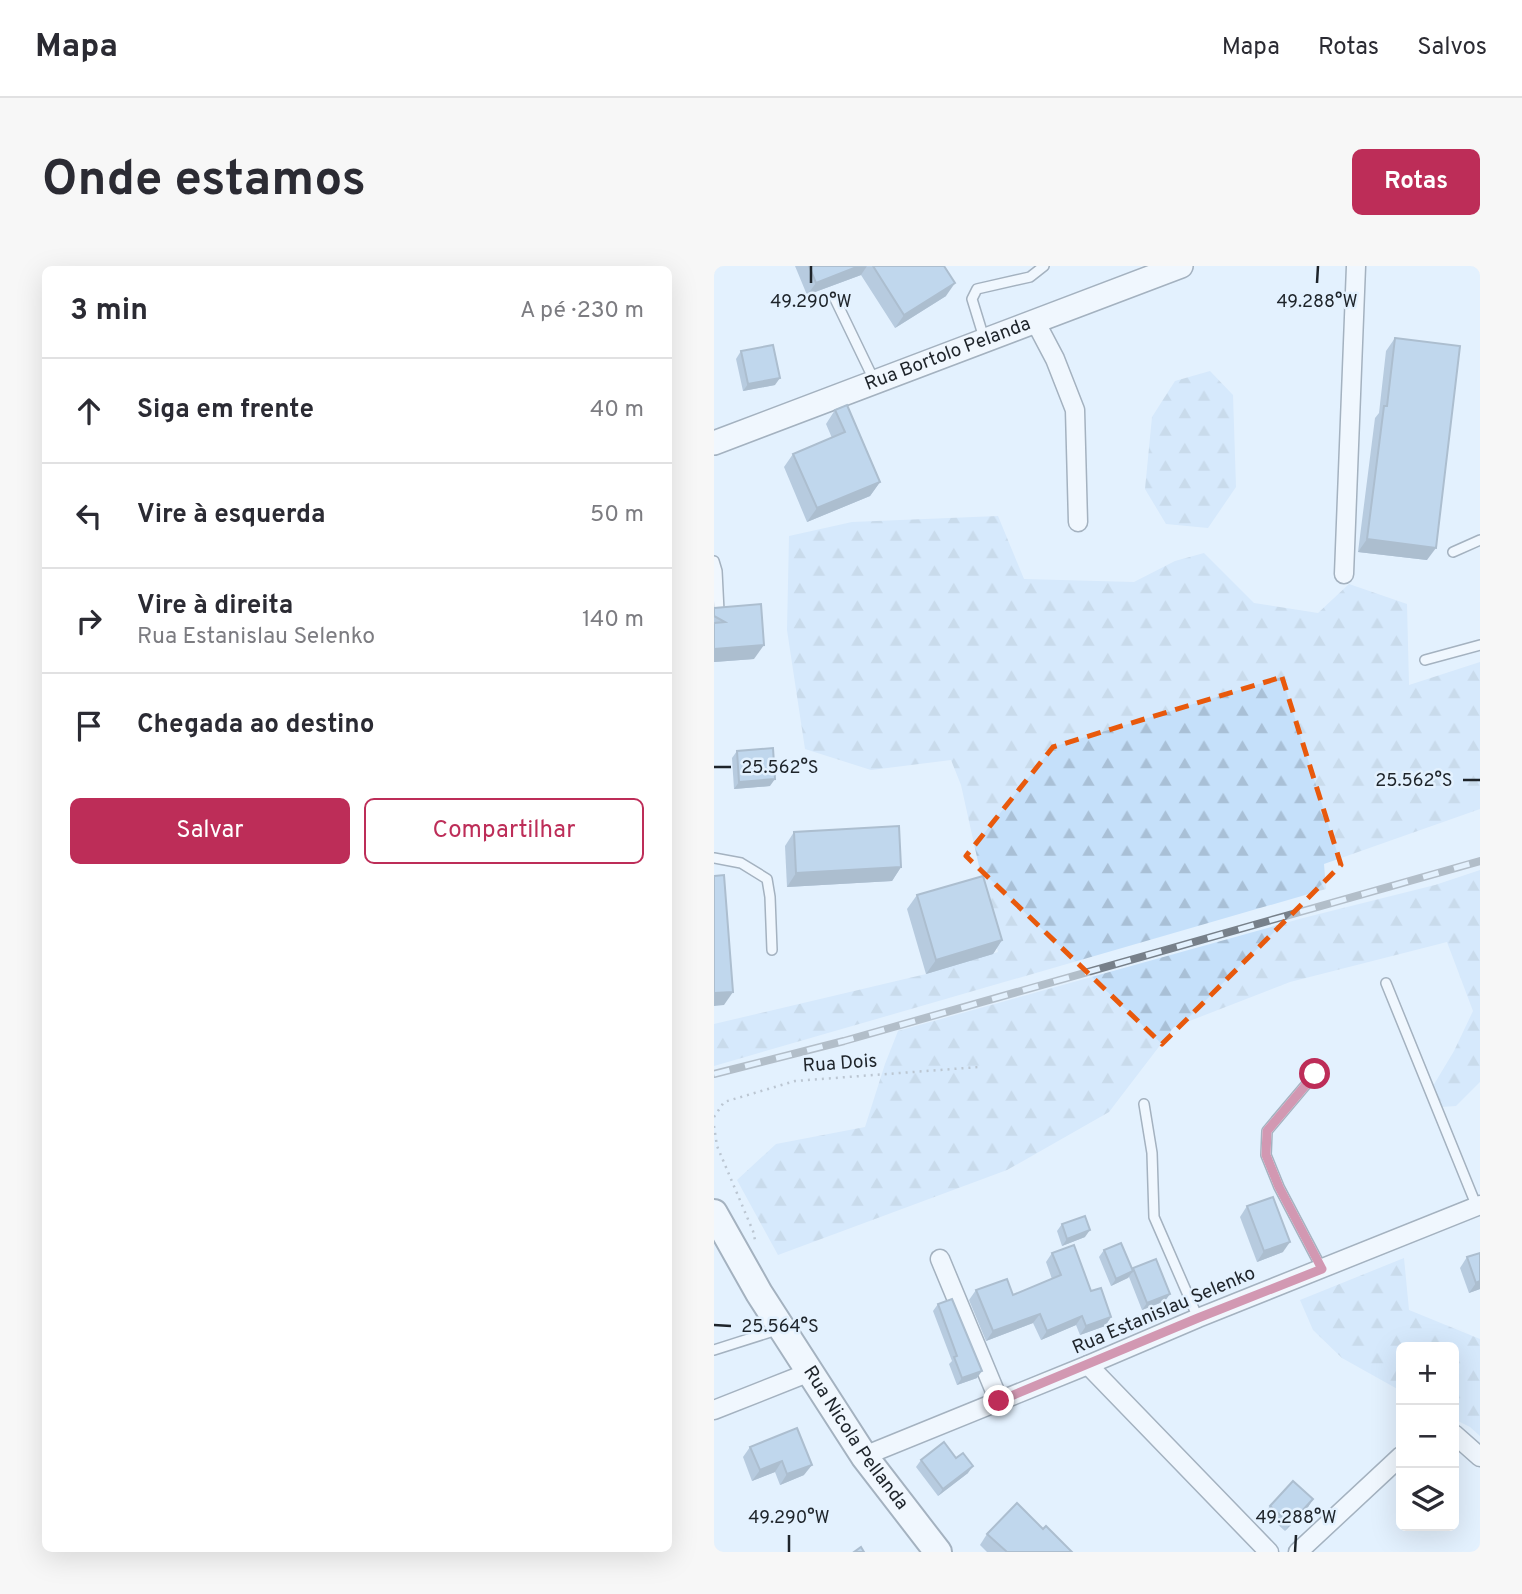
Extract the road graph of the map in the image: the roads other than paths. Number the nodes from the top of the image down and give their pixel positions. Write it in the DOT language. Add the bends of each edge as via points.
graph roads {
  1 [pos="1044,266"];
  2 [pos="1181,266"];
  3 [pos="1356,266"];
  4 [pos="834,297"];
  5 [pos="1035,321"];
  6 [pos="984,340"];
  7 [pos="875,382"];
  8 [pos="714,443"];
  9 [pos="1078,522"];
  10 [pos="1480,540"];
  11 [pos="1453,552"];
  12 [pos="714,561"];
  13 [pos="1344,574"];
  14 [pos="714,613"];
  15 [pos="1480,645"];
  16 [pos="1425,660"];
  17 [pos="714,858"];
  18 [pos="772,950"];
  19 [pos="1385,984"];
  20 [pos="1315,1074"];
  21 [pos="1144,1104"];
  22 [pos="1478,1206"];
  23 [pos="714,1213"];
  24 [pos="940,1259"];
  25 [pos="1322,1269"];
  26 [pos="1198,1318"];
  27 [pos="781,1328"];
  28 [pos="714,1350"];
  29 [pos="1088,1365"];
  30 [pos="810,1372"];
  31 [pos="999,1401"];
  32 [pos="714,1410"];
  33 [pos="1459,1438"];
  34 [pos="864,1455"];
  35 [pos="1480,1457"];
  36 [pos="1396,1461"];
  37 [pos="938,1552"];
  38 [pos="1269,1552"];
  39 [pos="1298,1552"];
  1 -- 6 [label="lane" via="1030,277 977,289 972,299"];
  2 -- 5 [label="street, Rua Bortolo Pelanda"];
  3 -- 13 [label="street"];
  4 -- 7 [label="lane"];
  5 -- 6 [label="street, Rua Bortolo Pelanda"];
  5 -- 9 [label="street" via="1075,410"];
  6 -- 7 [label="street, Rua Bortolo Pelanda"];
  7 -- 8 [label="street, Rua Bortolo Pelanda"];
  10 -- 11 [label="lane"];
  12 -- 14 [label="lane" via="719,611"];
  15 -- 16 [label="lane"];
  17 -- 18 [label="lane" via="741,863 767,879"];
  19 -- 22 [label="lane"];
  20 -- 25 [label="lane" via="1267,1131 1266,1155"];
  21 -- 26 [label="lane" via="1152,1153 1154,1217"];
  22 -- 25 [label="street, Rua Estanislau Selenko"];
  23 -- 27 [label="main road, Rua Nicola Pellanda"];
  24 -- 31 [label="street"];
  25 -- 26 [label="street, Rua Estanislau Selenko"];
  26 -- 29 [label="street, Rua Estanislau Selenko"];
  27 -- 28 [label="lane"];
  27 -- 30 [label="main road, Rua Nicola Pellanda"];
  29 -- 31 [label="street, Rua Estanislau Selenko"];
  29 -- 38 [label="street"];
  30 -- 32 [label="street"];
  30 -- 34 [label="main road, Rua Nicola Pellanda"];
  31 -- 34 [label="street, Rua Estanislau Selenko"];
  33 -- 35 [label="street"];
  34 -- 37 [label="main road, Rua Nicola Pellanda"];
  36 -- 39 [label="street"];
}
